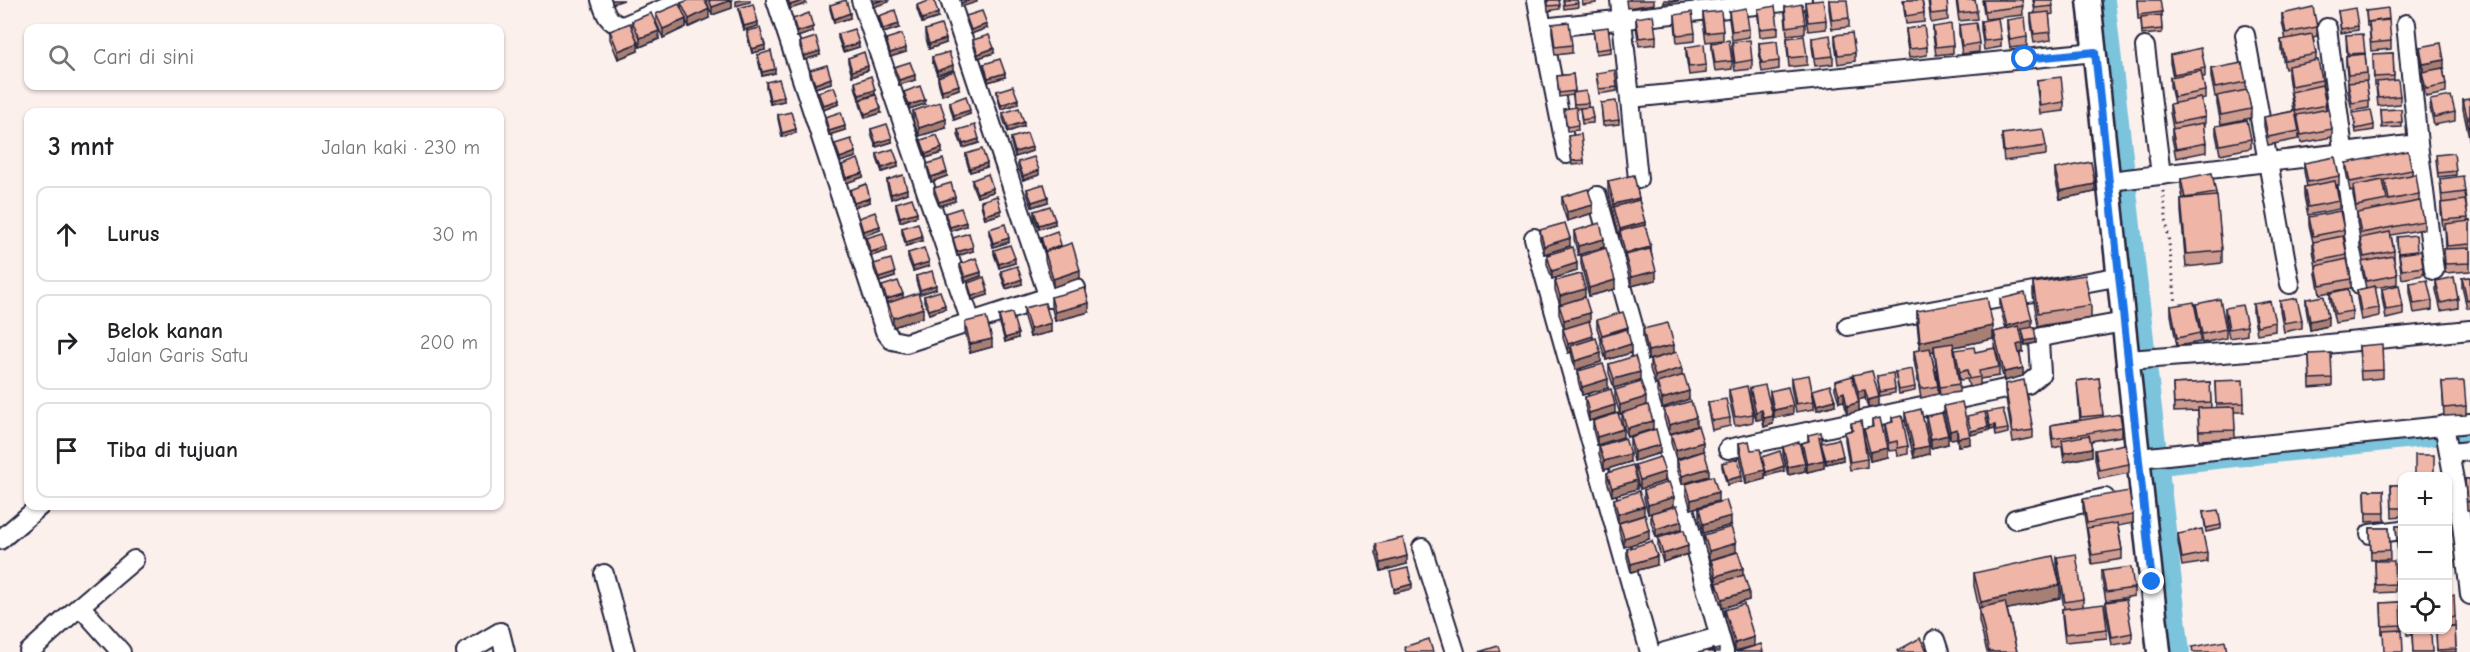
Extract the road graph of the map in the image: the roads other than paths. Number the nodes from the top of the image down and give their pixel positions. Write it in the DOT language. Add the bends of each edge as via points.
graph roads {
  1 [pos="601,0"];
  2 [pos="684,0"];
  3 [pos="776,0"];
  4 [pos="861,0"];
  5 [pos="950,0"];
  6 [pos="1537,0"];
  7 [pos="1620,0"];
  8 [pos="1802,0"];
  9 [pos="2089,0"];
  10 [pos="1624,20"];
  11 [pos="2406,24"];
  12 [pos="1542,28"];
  13 [pos="2327,28"];
  14 [pos="2245,35"];
  15 [pos="2145,48"];
  16 [pos="2095,52"];
  17 [pos="1630,98"];
  18 [pos="2418,144"];
  19 [pos="1568,154"];
  20 [pos="2342,155"];
  21 [pos="2268,163"];
  22 [pos="2154,176"];
  23 [pos="1638,179"];
  24 [pos="2115,181"];
  25 [pos="1597,196"];
  26 [pos="1534,238"];
  27 [pos="2434,270"];
  28 [pos="2121,276"];
  29 [pos="2290,284"];
  30 [pos="2361,286"];
  31 [pos="1076,288"];
  32 [pos="1049,298"];
  33 [pos="971,322"];
  34 [pos="2124,322"];
  35 [pos="1848,326"];
  36 [pos="2470,330"];
  37 [pos="2134,360"];
  38 [pos="2470,423"];
  39 [pos="2444,425"];
  40 [pos="1728,449"];
  41 [pos="2470,451"];
  42 [pos="2450,453"];
  43 [pos="2144,458"];
  44 [pos="2142,490"];
  45 [pos="35,510"];
  46 [pos="2015,519"];
  47 [pos="2460,524"];
  48 [pos="2398,531"];
  49 [pos="2370,534"];
  50 [pos="0,540"];
  51 [pos="1422,548"];
  52 [pos="134,560"];
  53 [pos="604,574"];
  54 [pos="2470,597"];
  55 [pos="2452,599"];
  56 [pos="80,606"];
  57 [pos="1722,645"];
  58 [pos="29,652"];
  59 [pos="121,652"];
  60 [pos="466,652"];
  61 [pos="505,652"];
  62 [pos="625,652"];
  63 [pos="1455,652"];
  64 [pos="1650,652"];
  65 [pos="1665,652"];
  66 [pos="2159,652"];
  1 -- 2 [label="street" via="611,22 623,26"];
  3 -- 33 [label="street" via="888,336 897,343 906,343"];
  4 -- 33 [label="street"];
  5 -- 32 [label="street"];
  6 -- 12 [label="street"];
  7 -- 10 [label="street"];
  8 -- 10 [label="street"];
  9 -- 16 [label="street"];
  10 -- 12 [label="street"];
  10 -- 17 [label="street"];
  11 -- 18 [label="street"];
  12 -- 19 [label="street"];
  13 -- 20 [label="street"];
  14 -- 21 [label="street"];
  15 -- 22 [label="street"];
  16 -- 17 [label="street"];
  16 -- 24 [label="street"];
  17 -- 23 [label="street"];
  18 -- 20 [label="street"];
  18 -- 27 [label="street"];
  20 -- 21 [label="street"];
  20 -- 30 [label="street"];
  21 -- 22 [label="street"];
  21 -- 29 [label="street"];
  22 -- 24 [label="street"];
  24 -- 28 [label="street"];
  25 -- 57 [label="street"];
  26 -- 64 [label="street"];
  28 -- 34 [label="street"];
  28 -- 35 [label="street"];
  31 -- 32 [label="street"];
  32 -- 33 [label="street"];
  34 -- 37 [label="street"];
  34 -- 40 [label="street" via="2041,337 2041,373 2028,384"];
  36 -- 37 [label="street"];
  37 -- 43 [label="street"];
  38 -- 39 [label="street"];
  39 -- 42 [label="street"];
  39 -- 43 [label="street"];
  41 -- 42 [label="street"];
  42 -- 47 [label="street"];
  43 -- 44 [label="street"];
  44 -- 46 [label="street"];
  44 -- 66 [label="street"];
  45 -- 50 [label="street"];
  47 -- 54 [label="street"];
  48 -- 49 [label="street"];
  51 -- 63 [label="street"];
  52 -- 56 [label="street"];
  53 -- 62 [label="street"];
  54 -- 55 [label="street"];
  56 -- 58 [label="street"];
  56 -- 59 [label="street"];
  57 -- 65 [label="street"];
  60 -- 61 [label="street" via="500,632"];
}
